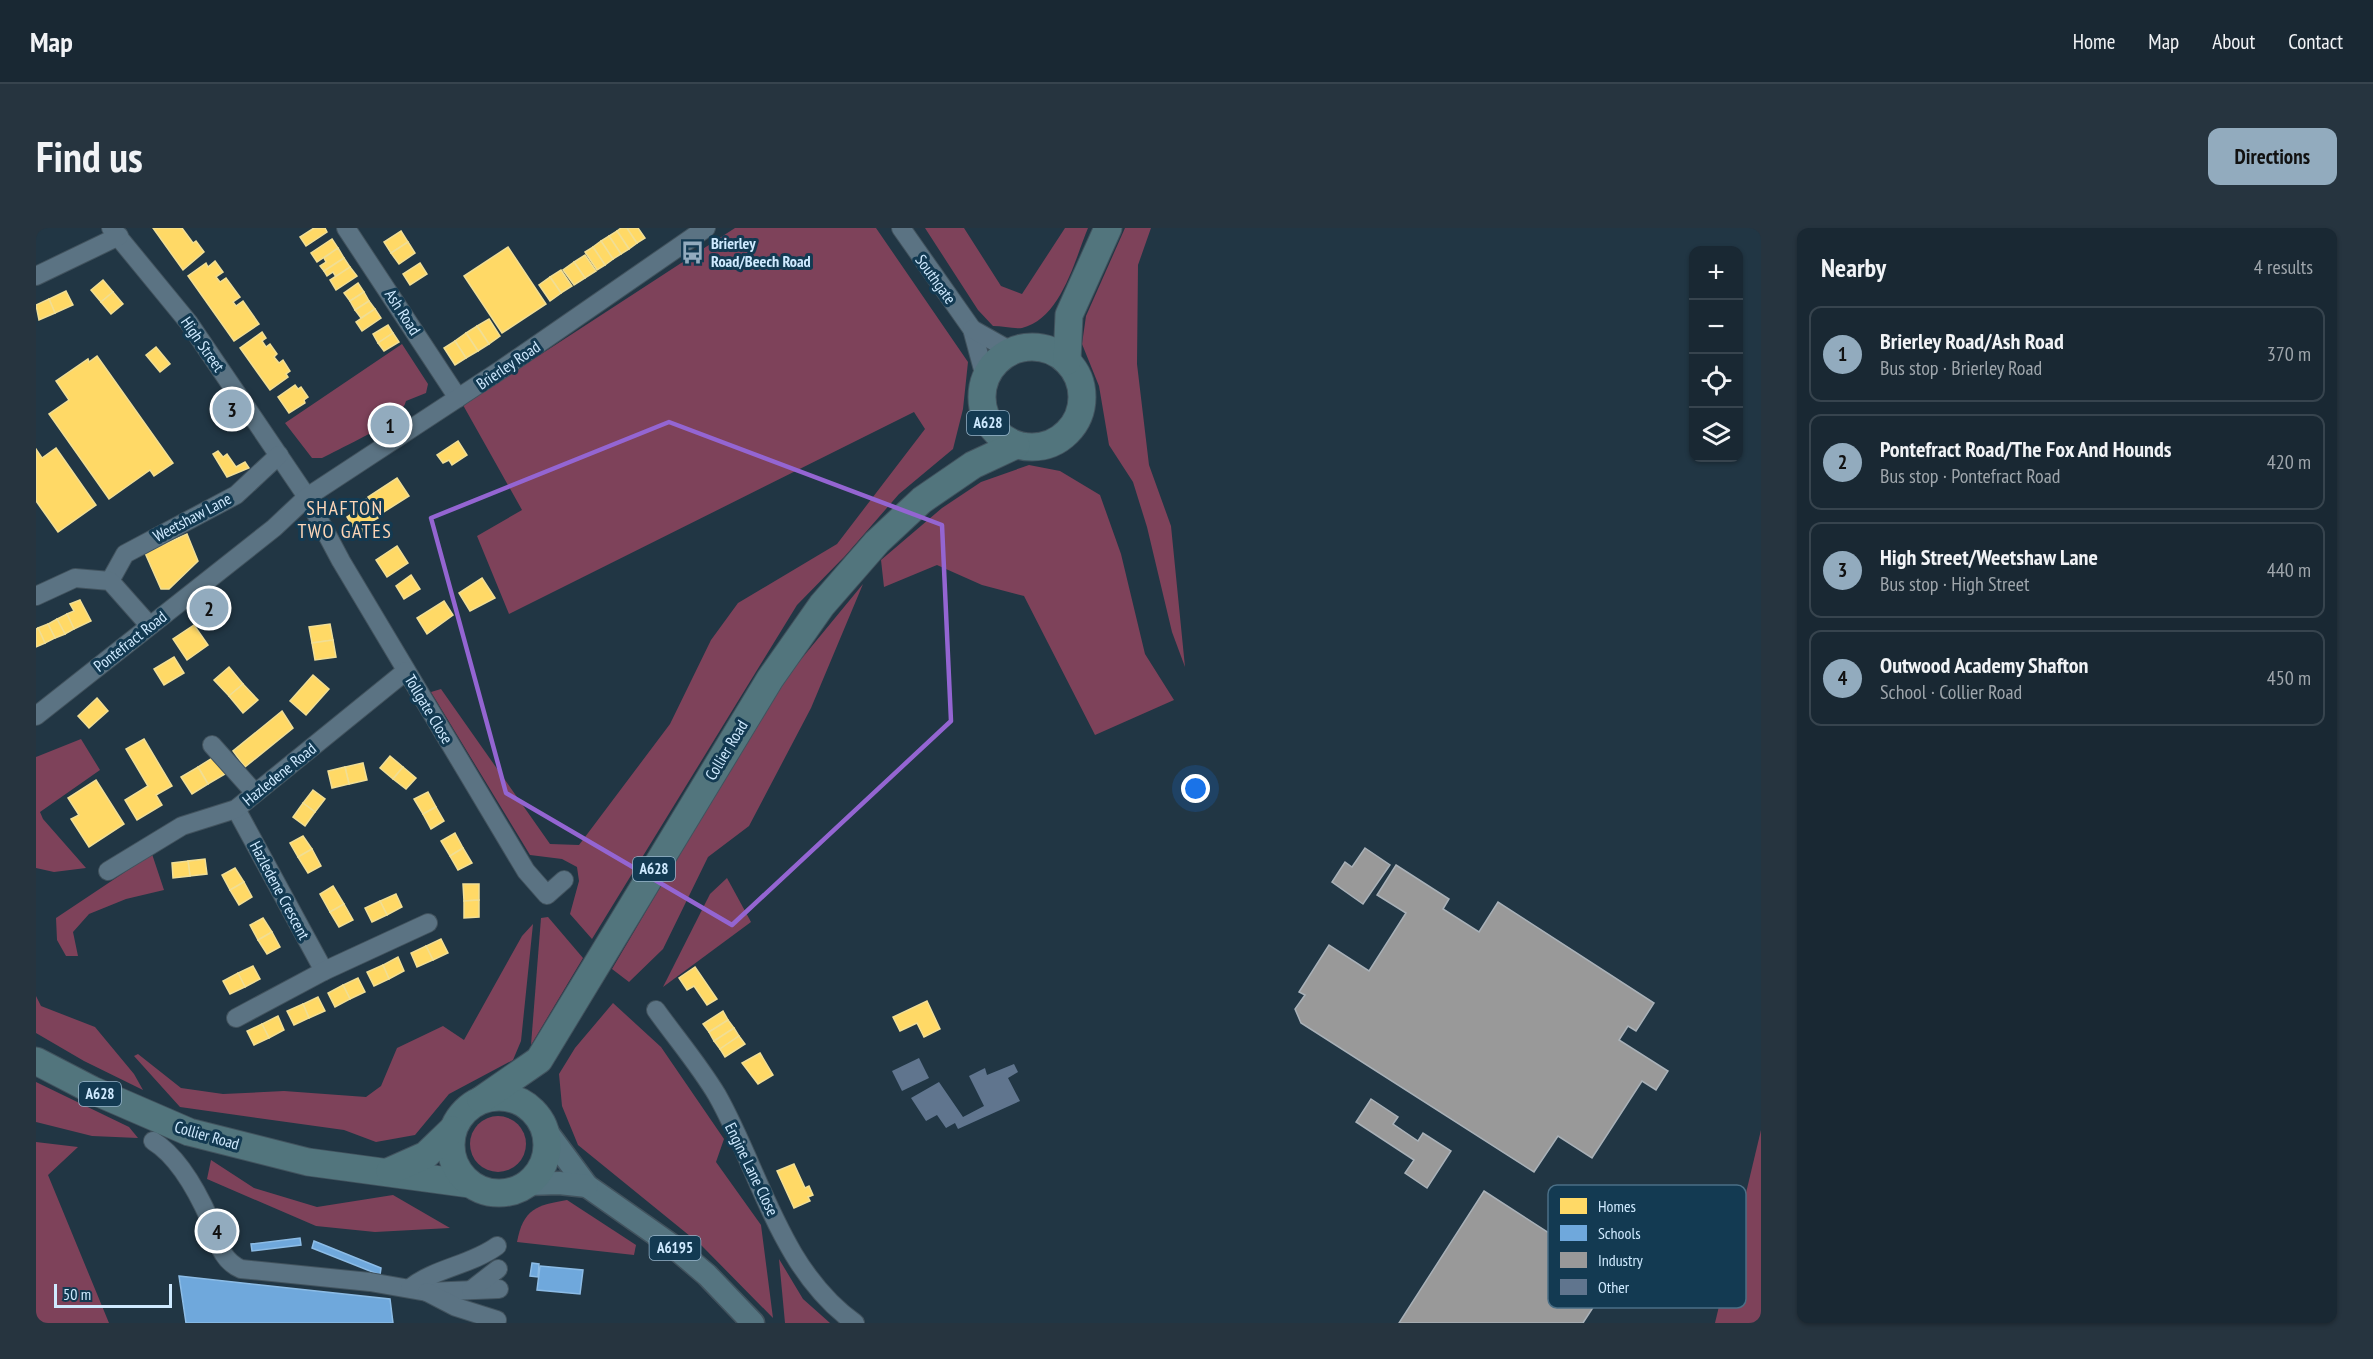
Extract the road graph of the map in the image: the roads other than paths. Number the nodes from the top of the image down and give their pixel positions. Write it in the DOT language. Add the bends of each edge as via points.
graph roads {
  1 [pos="706,228"];
  2 [pos="901,228"];
  3 [pos="1108,228"];
  4 [pos="354,231"];
  5 [pos="115,232"];
  6 [pos="36,276"];
  7 [pos="1069,315"];
  8 [pos="972,329"];
  9 [pos="1018,349"];
  10 [pos="1067,361"];
  11 [pos="985,377"];
  12 [pos="458,398"];
  13 [pos="988,423"];
  14 [pos="1016,445"];
  15 [pos="279,455"];
  16 [pos="957,475"];
  17 [pos="307,497"];
  18 [pos="110,581"];
  19 [pos="36,596"];
  20 [pos="149,625"];
  21 [pos="406,671"];
  22 [pos="36,716"];
  23 [pos="213,745"];
  24 [pos="255,793"];
  25 [pos="236,809"];
  26 [pos="108,871"];
  27 [pos="564,880"];
  28 [pos="428,923"];
  29 [pos="324,971"];
  30 [pos="656,1010"];
  31 [pos="236,1018"];
  32 [pos="36,1060"];
  33 [pos="539,1060"];
  34 [pos="481,1100"];
  35 [pos="542,1124"];
  36 [pos="452,1130"];
  37 [pos="153,1141"];
  38 [pos="390,1172"];
  39 [pos="470,1184"];
  40 [pos="528,1184"];
  41 [pos="587,1186"];
  42 [pos="497,1246"];
  43 [pos="498,1269"];
  44 [pos="418,1290"];
  45 [pos="471,1290"];
  46 [pos="753,1323"];
  47 [pos="855,1323"];
  1 -- 12 [label="street, Brierley Road"];
  2 -- 8 [label="street, Southgate"];
  3 -- 7 [label="highway, A628"];
  4 -- 12 [label="street, Ash Road"];
  5 -- 6 [label="street"];
  5 -- 15 [label="street, High Street" via="189,323"];
  7 -- 9 [label="highway" via="1054,329"];
  7 -- 10 [label="highway, A628"];
  8 -- 9 [label="street, Southgate"];
  8 -- 11 [label="street, Southgate"];
  9 -- 10 [label="highway" via="1041,347"];
  9 -- 11 [label="highway" via="1000,358"];
  10 -- 14 [label="highway, A628" via="1078,377 1082,396 1076,422 1066,433 1042,446"];
  11 -- 13 [label="highway, A628" via="981,400"];
  12 -- 17 [label="street, Brierley Road"];
  13 -- 14 [label="highway, A628"];
  13 -- 16 [label="highway, Collier Road / A628"];
  14 -- 16 [label="highway, Collier Road"];
  15 -- 17 [label="street, High Street"];
  15 -- 18 [label="street, Weetshaw Lane" via="236,495 125,554"];
  16 -- 33 [label="highway, Collier Road / A628" via="922,500 877,542 815,615 770,679"];
  17 -- 20 [label="street, Pontefract Road" via="274,528"];
  17 -- 21 [label="street, Tollgate Close"];
  18 -- 19 [label="street" via="75,578"];
  18 -- 20 [label="street"];
  20 -- 22 [label="street, Pontefract Road"];
  21 -- 24 [label="street, Hazledene Road"];
  21 -- 27 [label="street, Tollgate Close" via="526,871 547,895"];
  23 -- 24 [label="street"];
  24 -- 25 [label="street, Hazledene Road"];
  25 -- 26 [label="street, Hazledene Road" via="182,826"];
  25 -- 29 [label="street, Hazledene Crescent"];
  28 -- 29 [label="street"];
  29 -- 31 [label="street"];
  30 -- 47 [label="street, Engine Lane Close" via="716,1095 794,1256 819,1289"];
  32 -- 38 [label="highway, Collier Road / A628" via="92,1090 189,1132 308,1162"];
  33 -- 34 [label="highway, Collier Road / A628"];
  33 -- 35 [label="highway, Collier Road / A628" via="537,1107"];
  34 -- 35 [label="highway" via="508,1097 526,1105"];
  34 -- 36 [label="highway, A628" via="463,1112"];
  35 -- 40 [label="highway, A628" via="547,1147 543,1165"];
  35 -- 41 [label="main road, A6195"];
  36 -- 38 [label="highway, A628" via="426,1155"];
  36 -- 39 [label="highway" via="453,1160"];
  37 -- 44 [label="street" via="190,1184 230,1264 241,1269"];
  38 -- 39 [label="highway, Collier Road / A628"];
  39 -- 40 [label="highway, A628" via="500,1194"];
  40 -- 41 [label="main road, A6195" via="559,1182"];
  41 -- 46 [label="main road, A6195" via="674,1247"];
  42 -- 44 [label="street" via="424,1279"];
  43 -- 45 [label="street"];
  44 -- 45 [label="street"];
  44 -- 45 [label="street" via="452,1292 499,1305"];
}
